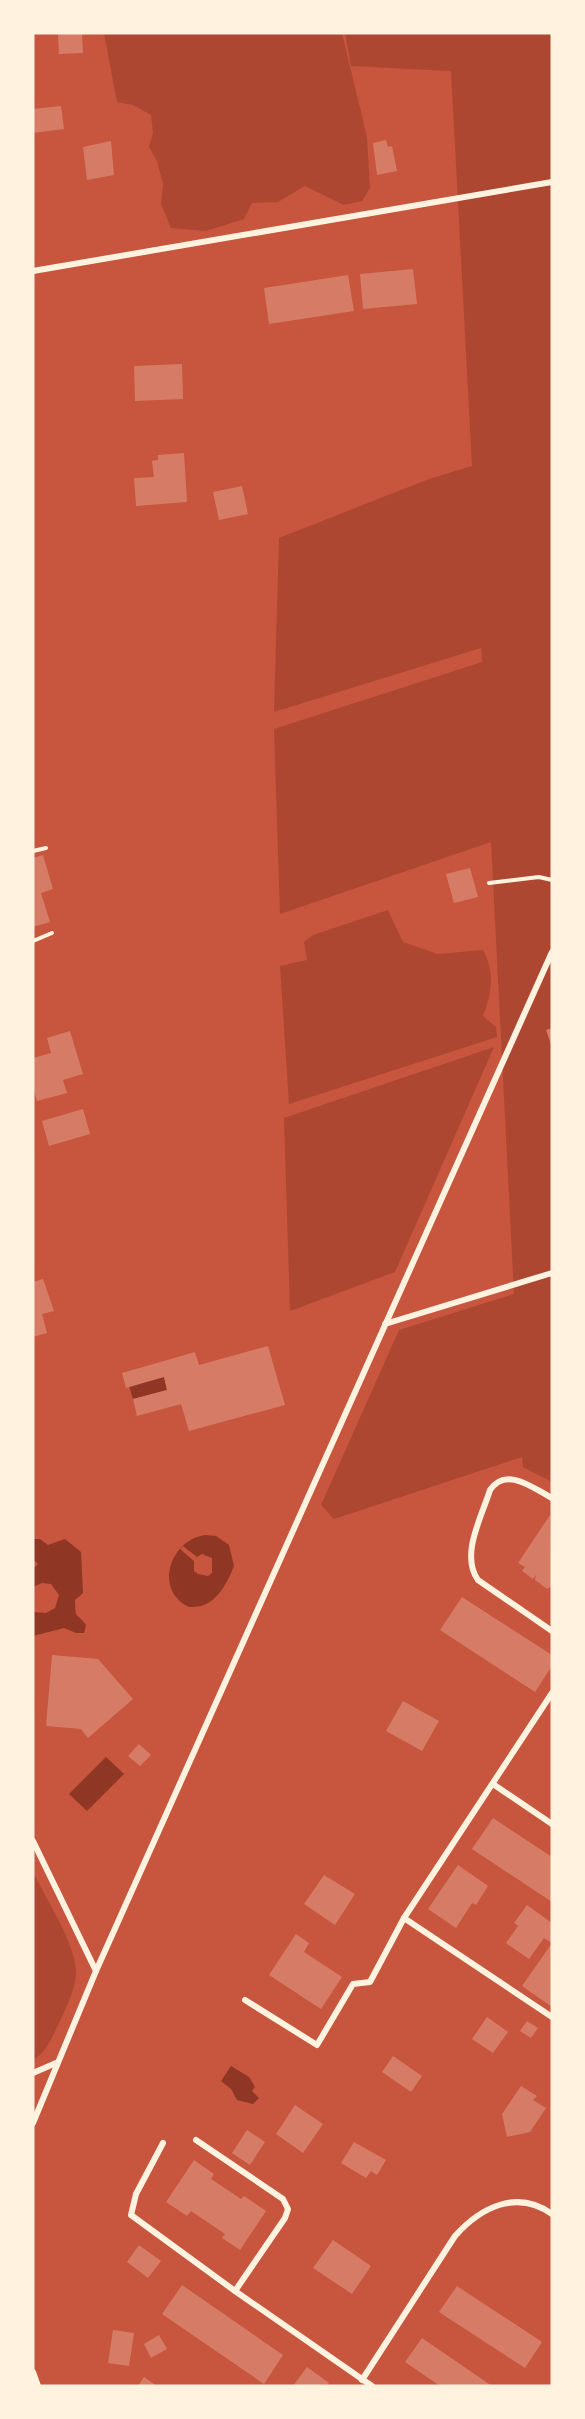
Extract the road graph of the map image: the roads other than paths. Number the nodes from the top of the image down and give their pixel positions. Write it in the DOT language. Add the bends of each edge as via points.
graph roads {
  1 [pos="552,182"];
  2 [pos="33,271"];
  3 [pos="46,848"];
  4 [pos="33,851"];
  5 [pos="552,880"];
  6 [pos="489,883"];
  7 [pos="52,933"];
  8 [pos="33,941"];
  9 [pos="552,952"];
  10 [pos="550,964"];
  11 [pos="552,1273"];
  12 [pos="385,1323"];
  13 [pos="552,1498"];
  14 [pos="552,1631"];
  15 [pos="552,1693"];
  16 [pos="493,1785"];
  17 [pos="552,1824"];
  18 [pos="33,1841"];
  19 [pos="404,1918"];
  20 [pos="96,1971"];
  21 [pos="245,2000"];
  22 [pos="552,2017"];
  23 [pos="56,2063"];
  24 [pos="33,2073"];
  25 [pos="33,2123"];
  26 [pos="196,2140"];
  27 [pos="163,2143"];
  28 [pos="552,2214"];
  29 [pos="235,2291"];
  30 [pos="33,2372"];
  31 [pos="362,2380"];
  32 [pos="38,2386"];
  33 [pos="372,2386"];
  1 -- 2 [label="street"];
  3 -- 4 [label="lane"];
  5 -- 6 [label="lane" via="539,877"];
  7 -- 8 [label="lane"];
  9 -- 10 [label="street"];
  10 -- 12 [label="street"];
  11 -- 12 [label="street"];
  12 -- 20 [label="street"];
  13 -- 14 [label="street" via="518,1480 497,1482 490,1490 471,1555 478,1580"];
  15 -- 16 [label="street"];
  16 -- 17 [label="street"];
  16 -- 19 [label="street"];
  18 -- 20 [label="street"];
  19 -- 21 [label="street" via="370,1982 353,1984 317,2045"];
  19 -- 22 [label="street"];
  20 -- 23 [label="street"];
  23 -- 24 [label="street"];
  23 -- 25 [label="street"];
  26 -- 29 [label="street" via="283,2199 288,2208"];
  27 -- 29 [label="street" via="136,2194 131,2215"];
  28 -- 31 [label="street" via="532,2203 511,2202 488,2209 465,2226"];
  29 -- 31 [label="street"];
  30 -- 32 [label="street"];
  31 -- 33 [label="street"];
}
